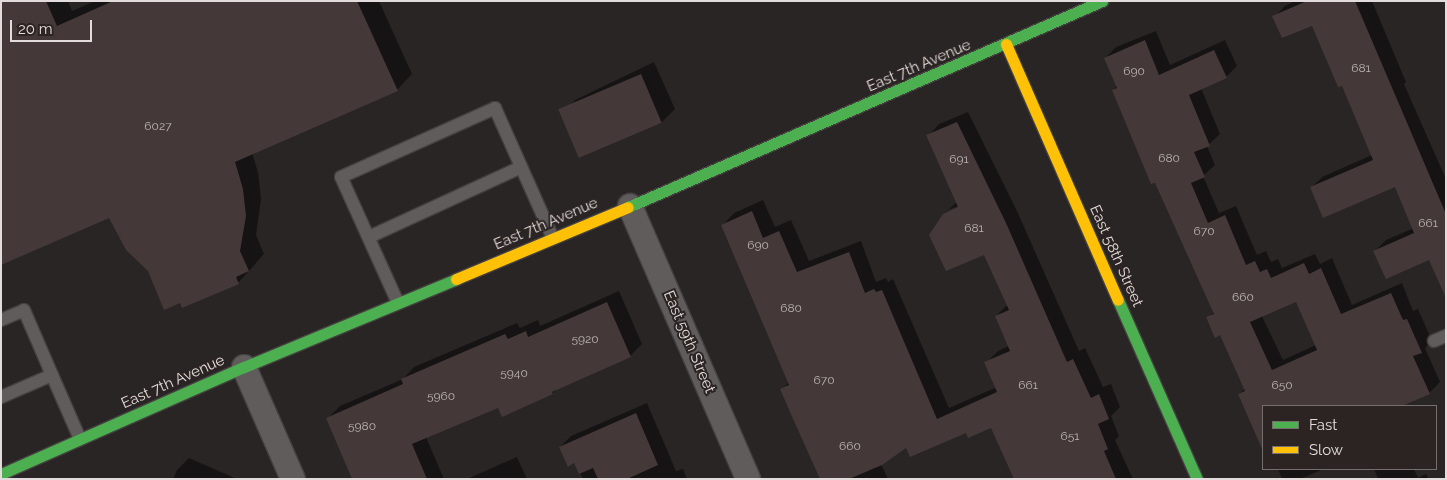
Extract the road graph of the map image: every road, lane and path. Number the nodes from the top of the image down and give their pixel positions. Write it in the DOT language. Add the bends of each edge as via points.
graph roads {
  1 [pos="1102,1"];
  2 [pos="1006,44"];
  3 [pos="521,167"];
  4 [pos="630,206"];
  5 [pos="369,237"];
  6 [pos="553,238"];
  7 [pos="398,303"];
  8 [pos="1,320"];
  9 [pos="244,367"];
  10 [pos="52,375"];
  11 [pos="1,397"];
  12 [pos="80,440"];
  13 [pos="1,474"];
  14 [pos="293,479"];
  15 [pos="748,479"];
  16 [pos="1198,479"];
  1 -- 2 [label="street, East 7th Avenue"];
  2 -- 4 [label="street, East 7th Avenue"];
  2 -- 16 [label="street, East 58th Street"];
  3 -- 5 [label="lane"];
  3 -- 5 [label="lane" via="495,108 341,177"];
  3 -- 6 [label="lane"];
  4 -- 6 [label="street, East 7th Avenue"];
  4 -- 15 [label="street, East 59th Street"];
  5 -- 7 [label="lane"];
  6 -- 7 [label="street, East 7th Avenue"];
  7 -- 9 [label="street, East 7th Avenue"];
  8 -- 10 [label="lane" via="24,310"];
  9 -- 12 [label="street, East 7th Avenue"];
  9 -- 14 [label="street"];
  10 -- 11 [label="lane"];
  10 -- 12 [label="lane"];
  12 -- 13 [label="street, East 7th Avenue"];
}
